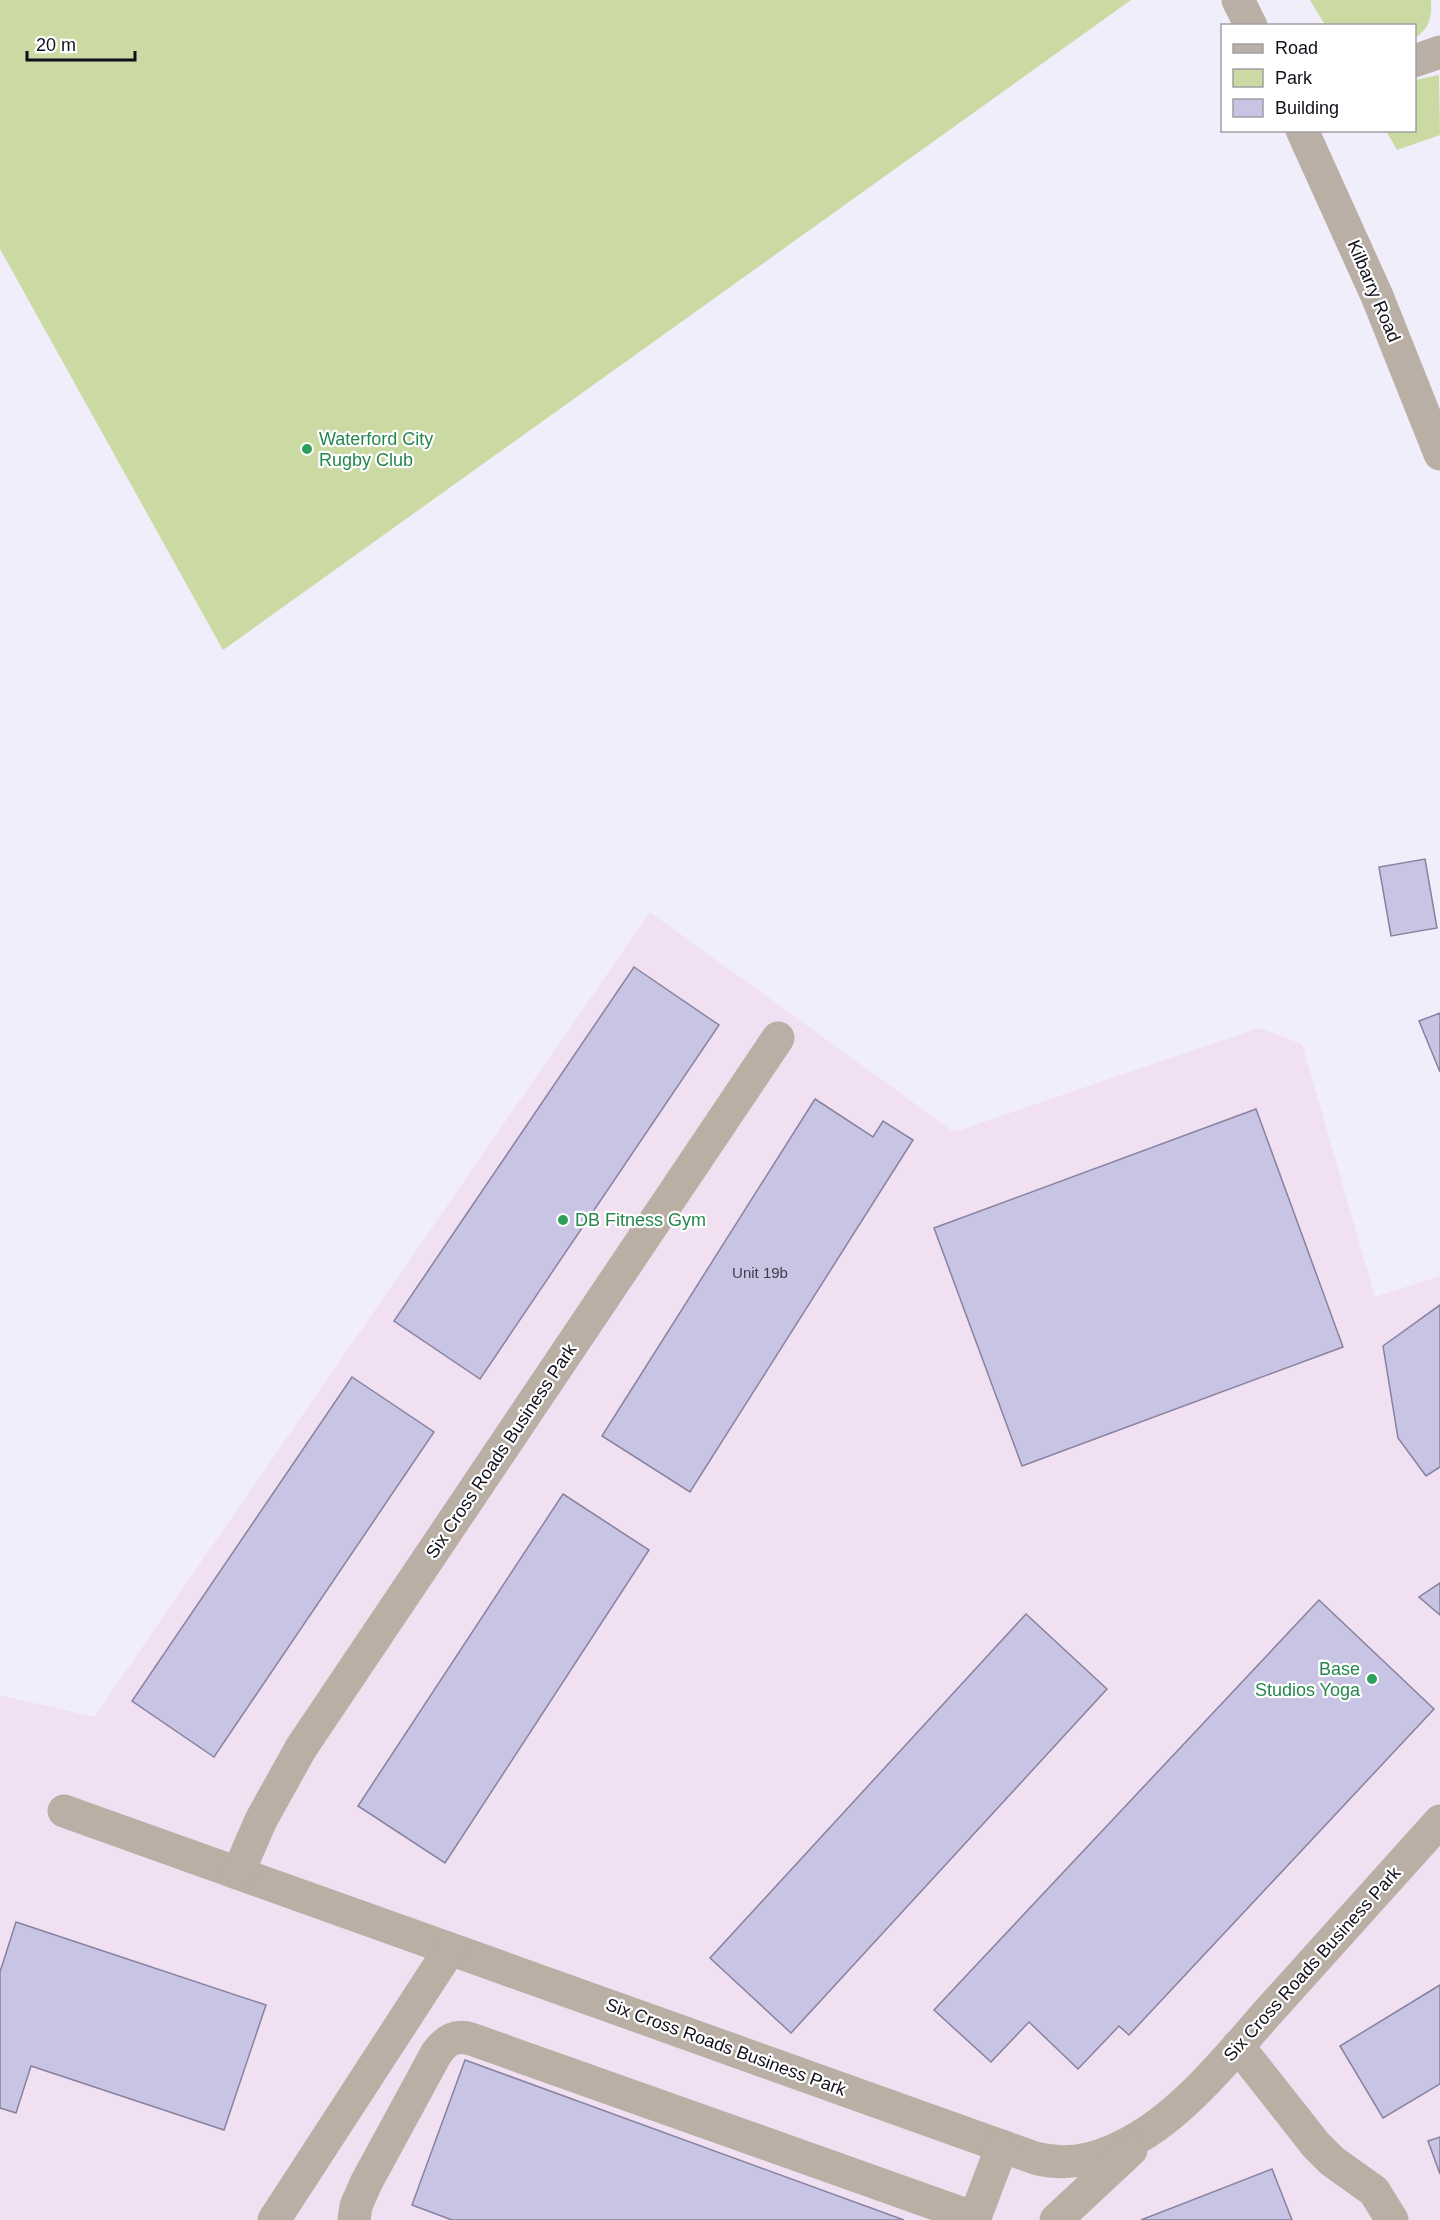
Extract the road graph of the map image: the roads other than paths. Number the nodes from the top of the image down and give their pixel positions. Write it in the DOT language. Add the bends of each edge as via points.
graph roads {
  1 [pos="1238,0"];
  2 [pos="1250,24"];
  3 [pos="1440,52"];
  4 [pos="1416,60"];
  5 [pos="1303,132"];
  6 [pos="1440,454"];
  7 [pos="778,1038"];
  8 [pos="64,1811"];
  9 [pos="1440,1821"];
  10 [pos="238,1873"];
  11 [pos="450,1949"];
  12 [pos="1238,2046"];
  13 [pos="1181,2104"];
  14 [pos="1002,2146"];
  15 [pos="975,2219"];
  16 [pos="274,2220"];
  17 [pos="354,2220"];
  18 [pos="1056,2220"];
  19 [pos="1392,2220"];
  1 -- 2 [label="street"];
  3 -- 4 [label="street"];
  5 -- 6 [label="street, Kilbarry Road" via="1377,296"];
  7 -- 10 [label="street, Six Cross Roads Business Park" via="296,1755"];
  8 -- 10 [label="street, Six Cross Roads Business Park"];
  9 -- 12 [label="street, Six Cross Roads Business Park"];
  10 -- 11 [label="street, Six Cross Roads Business Park"];
  11 -- 14 [label="street, Six Cross Roads Business Park"];
  11 -- 16 [label="street"];
  12 -- 13 [label="street, Six Cross Roads Business Park"];
  12 -- 19 [label="street" via="1316,2145 1374,2192"];
  13 -- 14 [label="street, Six Cross Roads Business Park" via="1138,2138 1090,2159 1052,2162"];
  13 -- 18 [label="street, Six Cross Roads Business Park"];
  14 -- 15 [label="street"];
  15 -- 17 [label="street" via="460,2037 448,2040 436,2054 366,2183"];
}
